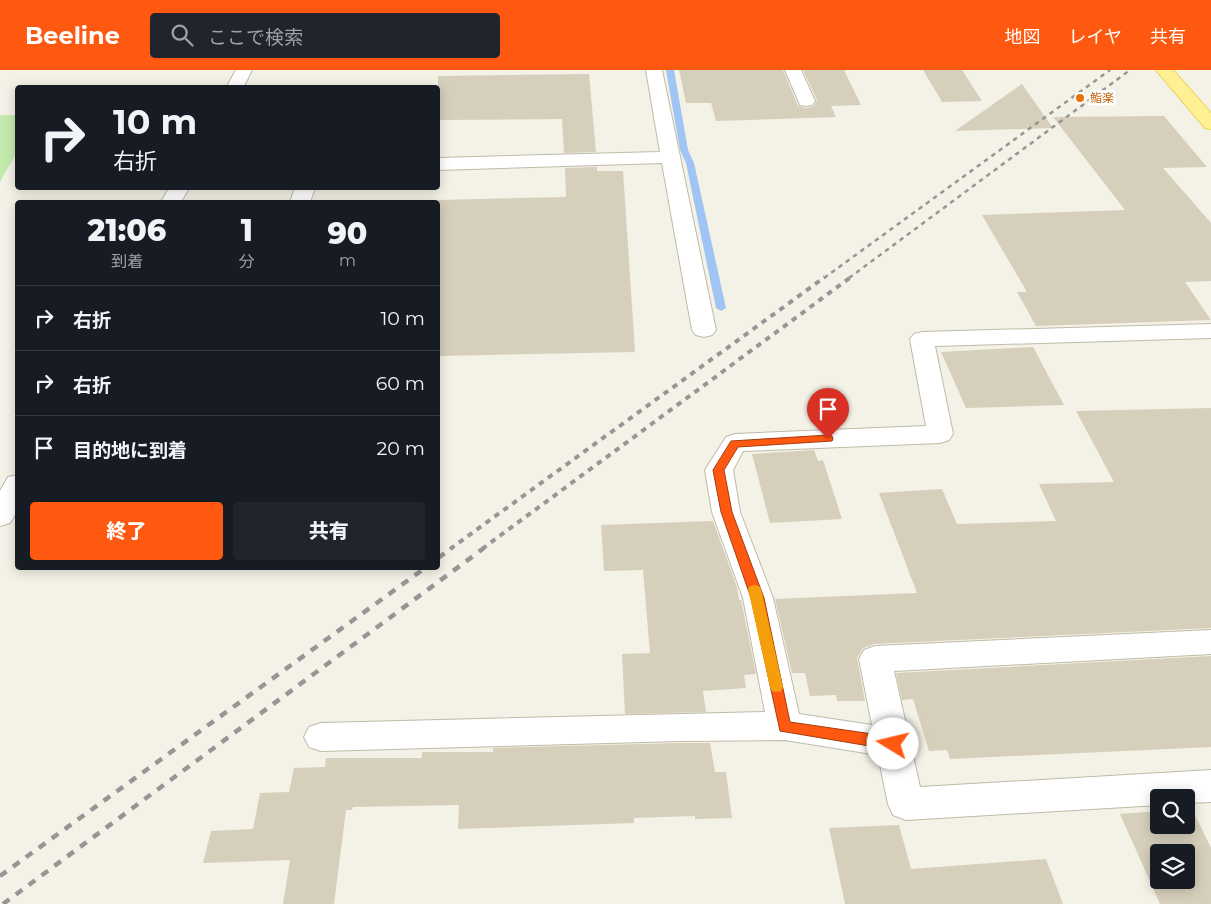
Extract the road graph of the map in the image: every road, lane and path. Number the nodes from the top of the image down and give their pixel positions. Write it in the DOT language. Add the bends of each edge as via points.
graph roads {
  1 [pos="244,70"];
  2 [pos="654,70"];
  3 [pos="793,70"];
  4 [pos="1166,71"];
  5 [pos="236,85"];
  6 [pos="806,101"];
  7 [pos="1211,124"];
  8 [pos="669,157"];
  9 [pos="440,164"];
  10 [pos="704,330"];
  11 [pos="1211,331"];
  12 [pos="1211,642"];
  13 [pos="785,726"];
  14 [pos="321,737"];
  15 [pos="893,744"];
  16 [pos="1211,786"];
  1 -- 5 [label="street"];
  2 -- 8 [label="street"];
  3 -- 6 [label="street"];
  4 -- 7 [label="main road"];
  8 -- 9 [label="street"];
  8 -- 10 [label="street"];
  11 -- 13 [label="street" via="922,339 940,434 735,443 718,470 726,512 758,598"];
  12 -- 15 [label="street" via="875,660"];
  13 -- 14 [label="street"];
  13 -- 15 [label="street"];
  15 -- 16 [label="street" via="906,804"];
}
